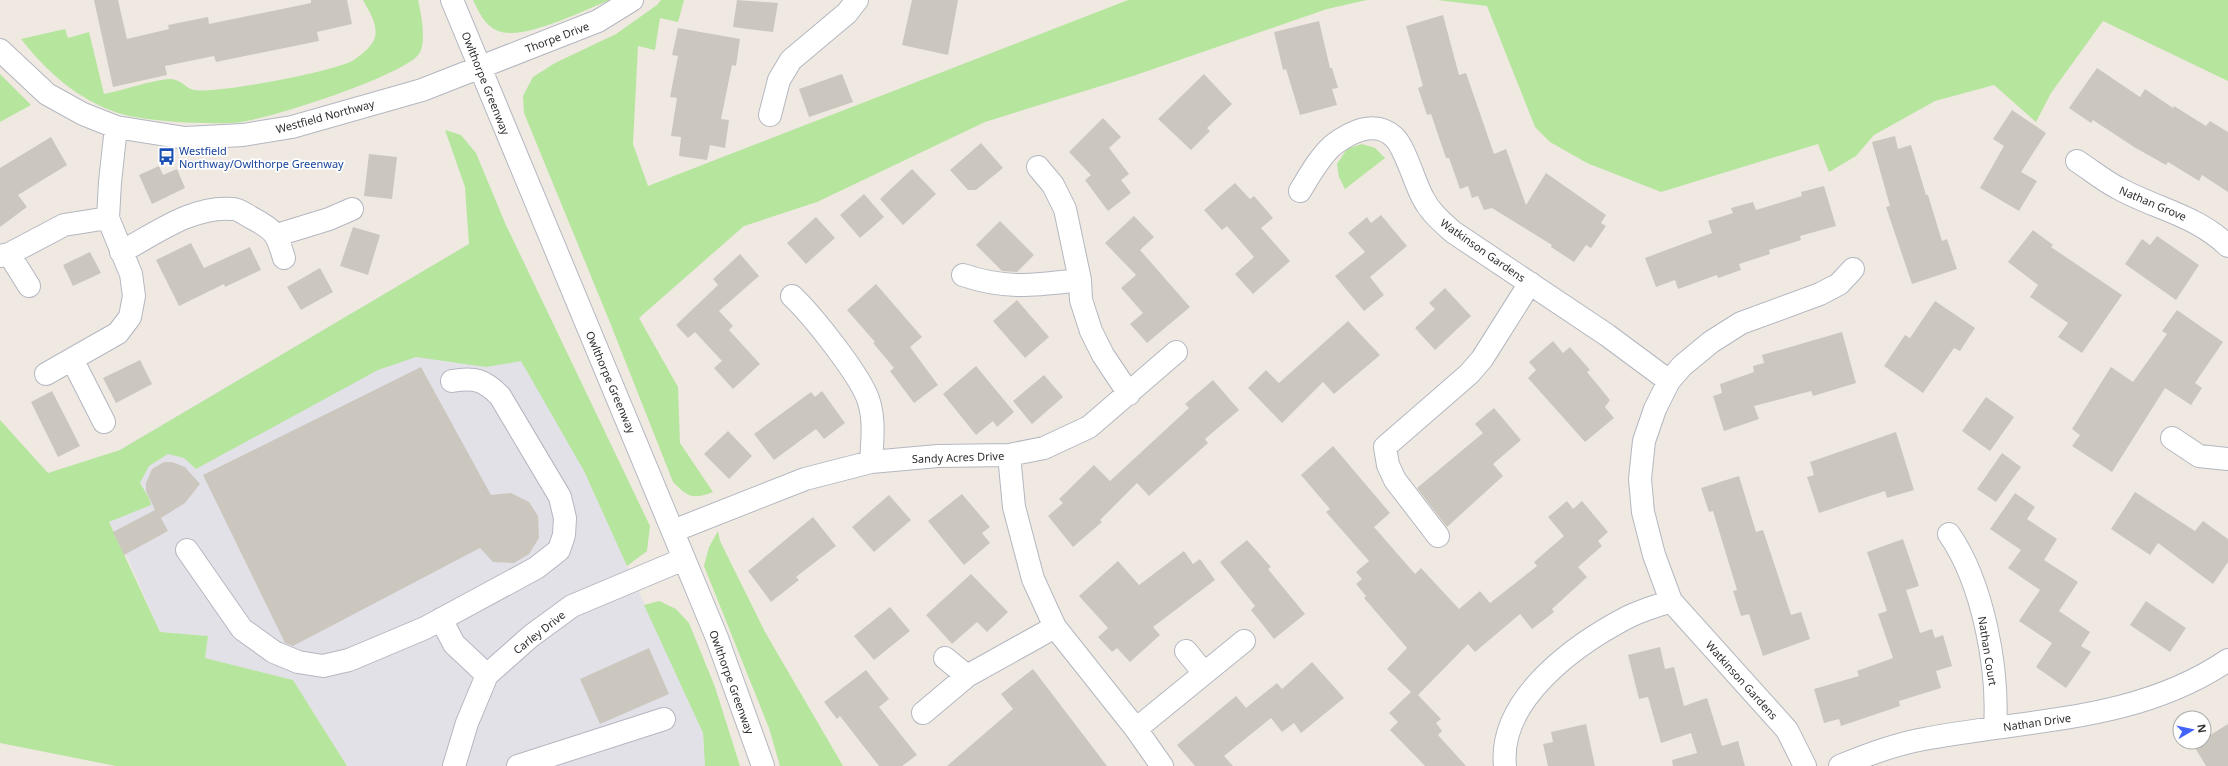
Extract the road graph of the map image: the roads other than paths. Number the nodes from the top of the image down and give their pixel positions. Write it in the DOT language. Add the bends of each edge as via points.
graph roads {
  1 [pos="452,0"];
  2 [pos="632,0"];
  3 [pos="857,0"];
  4 [pos="0,50"];
  5 [pos="479,68"];
  6 [pos="770,115"];
  7 [pos="116,127"];
  8 [pos="2077,161"];
  9 [pos="1038,167"];
  10 [pos="1300,191"];
  11 [pos="352,210"];
  12 [pos="108,218"];
  13 [pos="277,235"];
  14 [pos="2228,246"];
  15 [pos="121,252"];
  16 [pos="4,255"];
  17 [pos="284,258"];
  18 [pos="1852,268"];
  19 [pos="963,275"];
  20 [pos="1080,280"];
  21 [pos="1530,283"];
  22 [pos="29,286"];
  23 [pos="792,296"];
  24 [pos="1176,352"];
  25 [pos="72,361"];
  26 [pos="46,374"];
  27 [pos="452,381"];
  28 [pos="1669,381"];
  29 [pos="1129,394"];
  30 [pos="104,422"];
  31 [pos="2172,438"];
  32 [pos="1010,455"];
  33 [pos="2228,459"];
  34 [pos="871,462"];
  35 [pos="673,531"];
  36 [pos="1949,534"];
  37 [pos="1438,536"];
  38 [pos="187,550"];
  39 [pos="684,558"];
  40 [pos="1671,601"];
  41 [pos="440,619"];
  42 [pos="1054,627"];
  43 [pos="1244,641"];
  44 [pos="1186,651"];
  45 [pos="945,658"];
  46 [pos="2228,660"];
  47 [pos="1204,673"];
  48 [pos="487,675"];
  49 [pos="968,676"];
  50 [pos="924,713"];
  51 [pos="664,719"];
  52 [pos="1995,728"];
  53 [pos="1136,729"];
  54 [pos="454,766"];
  55 [pos="518,766"];
  56 [pos="763,766"];
  57 [pos="1162,766"];
  58 [pos="1505,766"];
  59 [pos="1805,766"];
  60 [pos="1840,766"];
  1 -- 5 [label="street, Owlthorpe Greenway"];
  2 -- 5 [label="street, Thorpe Drive" via="598,21"];
  3 -- 6 [label="street" via="847,13 791,60 779,80"];
  4 -- 7 [label="street, Westfield Northway" via="47,94 83,114"];
  5 -- 7 [label="street, Westfield Northway" via="422,90 278,130 185,138"];
  5 -- 35 [label="street, Owlthorpe Greenway"];
  7 -- 12 [label="street"];
  8 -- 14 [label="street, Nathan Grove" via="2118,188 2192,220"];
  9 -- 20 [label="street" via="1053,185 1065,209"];
  10 -- 21 [label="street, Watkinson Gardens" via="1332,147 1362,128 1381,128 1395,138 1423,198 1434,215 1453,232"];
  11 -- 13 [label="street" via="329,220"];
  12 -- 15 [label="street"];
  12 -- 16 [label="street" via="64,225"];
  13 -- 15 [label="street" via="265,224 234,209 210,209 178,221"];
  13 -- 17 [label="street"];
  15 -- 25 [label="street" via="131,274 134,296 130,317 118,333"];
  16 -- 22 [label="street"];
  18 -- 28 [label="street, Watkinson Gardens" via="1839,284 1820,294 1742,323 1711,342 1682,366"];
  19 -- 20 [label="street" via="986,283 1019,286"];
  20 -- 29 [label="street" via="1081,300 1091,331 1103,355"];
  21 -- 28 [label="street, Watkinson Gardens"];
  21 -- 37 [label="street, Watkinson Gardens" via="1482,359 1469,374 1386,447 1388,465 1395,480"];
  23 -- 34 [label="street" via="806,309 855,374 869,401 874,426"];
  24 -- 29 [label="street"];
  25 -- 26 [label="street"];
  25 -- 30 [label="street"];
  27 -- 41 [label="street" via="468,378 487,383 500,396 560,497 565,518 564,535 559,550 536,568"];
  28 -- 40 [label="street, Watkinson Gardens" via="1654,409 1644,441 1640,479 1643,512 1654,555"];
  29 -- 32 [label="street" via="1089,427 1044,448"];
  31 -- 33 [label="street" via="2199,456"];
  32 -- 34 [label="street, Sandy Acres Drive" via="938,456"];
  32 -- 42 [label="street, Sandy Acres Drive" via="1014,506 1031,572"];
  34 -- 35 [label="street, Sandy Acres Drive" via="805,479"];
  35 -- 39 [label="street, Owlthorpe Greenway"];
  36 -- 52 [label="street, Nathan Court" via="1963,553 1986,628 1996,708"];
  38 -- 41 [label="street" via="242,629 274,652 298,662 323,666 349,660 425,628"];
  39 -- 48 [label="street, Carley Drive" via="572,606 531,636"];
  39 -- 56 [label="street, Owlthorpe Greenway" via="717,638"];
  40 -- 58 [label="street" via="1629,617 1591,639 1547,672 1524,699 1509,728"];
  40 -- 59 [label="street, Watkinson Gardens" via="1787,730"];
  41 -- 48 [label="street" via="454,644"];
  42 -- 49 [label="street"];
  42 -- 53 [label="street, Sandy Acres Drive"];
  43 -- 47 [label="street"];
  44 -- 47 [label="street"];
  45 -- 49 [label="street"];
  46 -- 52 [label="street, Nathan Drive" via="2185,685 2117,709"];
  47 -- 53 [label="street"];
  48 -- 54 [label="street, Carley Drive" via="467,723"];
  49 -- 50 [label="street"];
  51 -- 55 [label="street"];
  52 -- 60 [label="street, Nathan Drive" via="1922,739"];
  53 -- 57 [label="street, Sandy Acres Drive"];
}
